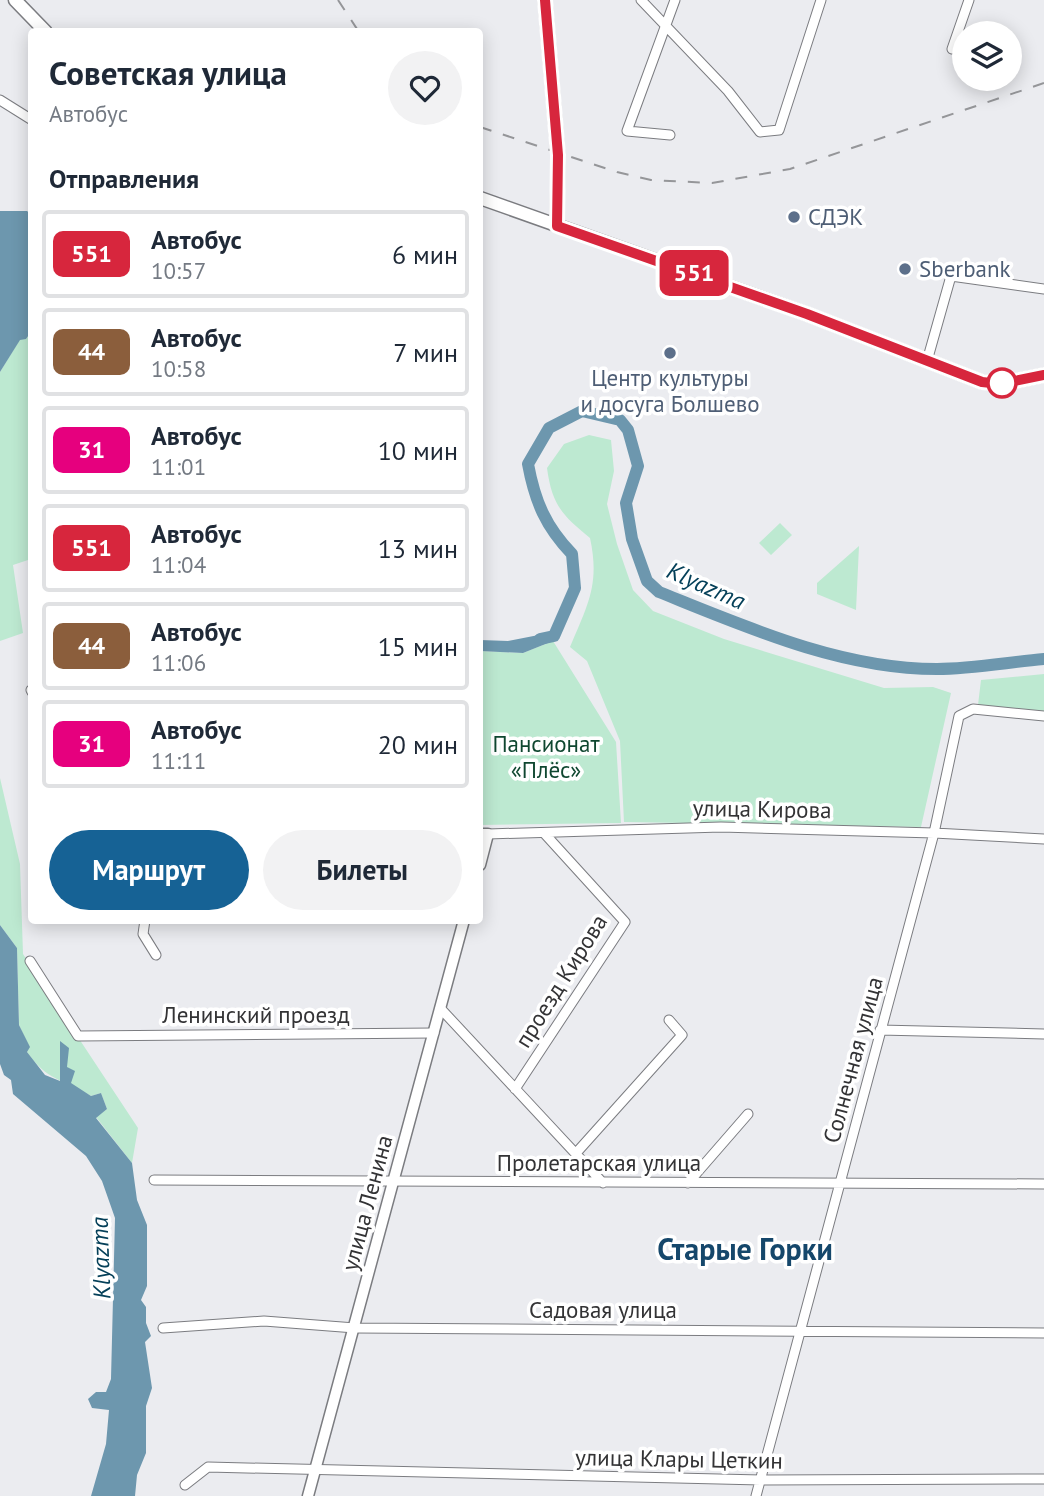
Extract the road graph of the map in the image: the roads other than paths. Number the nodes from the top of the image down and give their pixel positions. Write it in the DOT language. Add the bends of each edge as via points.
graph roads {
  1 [pos="15,0"];
  2 [pos="545,0"];
  3 [pos="641,0"];
  4 [pos="675,0"];
  5 [pos="821,0"];
  6 [pos="970,0"];
  7 [pos="962,21"];
  8 [pos="666,25"];
  9 [pos="42,28"];
  10 [pos="0,100"];
  11 [pos="28,118"];
  12 [pos="670,135"];
  13 [pos="483,199"];
  14 [pos="557,199"];
  15 [pos="540,219"];
  16 [pos="557,226"];
  17 [pos="1044,289"];
  18 [pos="928,361"];
  19 [pos="1044,375"];
  20 [pos="1044,716"];
  21 [pos="934,833"];
  22 [pos="484,834"];
  23 [pos="544,834"];
  24 [pos="1044,839"];
  25 [pos="145,924"];
  26 [pos="463,924"];
  27 [pos="156,955"];
  28 [pos="30,961"];
  29 [pos="441,1009"];
  30 [pos="669,1020"];
  31 [pos="880,1030"];
  32 [pos="434,1033"];
  33 [pos="1044,1034"];
  34 [pos="515,1089"];
  35 [pos="748,1114"];
  36 [pos="577,1152"];
  37 [pos="154,1180"];
  38 [pos="394,1181"];
  39 [pos="604,1183"];
  40 [pos="688,1183"];
  41 [pos="841,1184"];
  42 [pos="1044,1184"];
  43 [pos="163,1328"];
  44 [pos="355,1328"];
  45 [pos="801,1330"];
  46 [pos="1044,1334"];
  47 [pos="314,1472"];
  48 [pos="1044,1479"];
  49 [pos="761,1480"];
  50 [pos="185,1485"];
  51 [pos="308,1496"];
  52 [pos="756,1496"];
  1 -- 9 [label="main road"];
  2 -- 14 [label="main road" via="558,155"];
  3 -- 8 [label="street"];
  4 -- 8 [label="street"];
  5 -- 8 [label="street" via="779,130 760,132"];
  6 -- 7 [label="street"];
  8 -- 12 [label="street" via="627,131"];
  10 -- 11 [label="street"];
  13 -- 15 [label="main road"];
  14 -- 15 [label="main road"];
  14 -- 16 [label="main road"];
  15 -- 16 [label="main road"];
  16 -- 18 [label="main road"];
  17 -- 18 [label="street" via="951,276"];
  18 -- 19 [label="main road" via="982,382 1000,384"];
  20 -- 21 [label="street, Солнечная улица" via="973,709 959,716"];
  21 -- 23 [label="street, улица Кирова" via="721,827"];
  21 -- 24 [label="street, улица Кирова"];
  21 -- 31 [label="street, Солнечная улица"];
  22 -- 23 [label="street, улица Кирова"];
  23 -- 34 [label="street, проезд Кирова" via="625,922"];
  25 -- 27 [label="street" via="144,934"];
  26 -- 29 [label="street, улица Ленина"];
  28 -- 32 [label="street, Ленинский проезд" via="78,1036"];
  29 -- 32 [label="street, улица Ленина"];
  29 -- 34 [label="street"];
  30 -- 36 [label="street" via="682,1035"];
  31 -- 33 [label="street"];
  31 -- 41 [label="street, Солнечная улица"];
  32 -- 38 [label="street, улица Ленина"];
  34 -- 36 [label="street"];
  35 -- 40 [label="street"];
  36 -- 39 [label="street"];
  37 -- 38 [label="street, Пролетарская улица"];
  38 -- 39 [label="street, Пролетарская улица"];
  38 -- 44 [label="street, улица Ленина"];
  39 -- 40 [label="street, Пролетарская улица"];
  40 -- 41 [label="street, Пролетарская улица"];
  41 -- 42 [label="street, Пролетарская улица"];
  41 -- 45 [label="street, Солнечная улица"];
  43 -- 44 [label="street, Садовая улица" via="264,1321"];
  44 -- 45 [label="street, Садовая улица"];
  44 -- 47 [label="street, улица Ленина"];
  45 -- 46 [label="street, Садовая улица"];
  45 -- 49 [label="street, Солнечная улица"];
  47 -- 49 [label="street, улица Клары Цеткин"];
  47 -- 50 [label="street, улица Клары Цеткин" via="208,1467"];
  47 -- 51 [label="street, улица Ленина"];
  48 -- 49 [label="street, улица Клары Цеткин"];
  49 -- 52 [label="street, Солнечная улица"];
}
